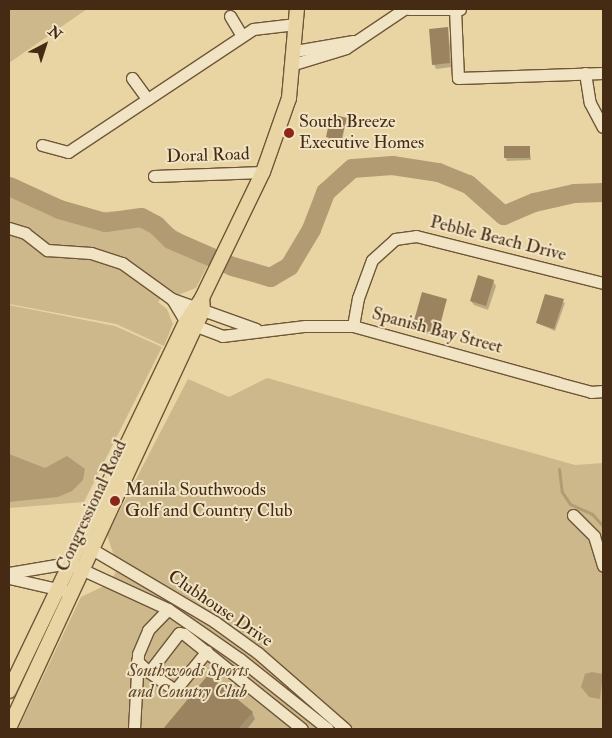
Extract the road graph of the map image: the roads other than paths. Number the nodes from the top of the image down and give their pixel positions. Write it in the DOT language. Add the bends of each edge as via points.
graph roads {
  1 [pos="297,9"];
  2 [pos="404,9"];
  3 [pos="410,9"];
  4 [pos="455,9"];
  5 [pos="461,9"];
  6 [pos="230,16"];
  7 [pos="296,24"];
  8 [pos="242,36"];
  9 [pos="294,58"];
  10 [pos="603,73"];
  11 [pos="585,74"];
  12 [pos="132,78"];
  13 [pos="147,99"];
  14 [pos="603,127"];
  15 [pos="42,145"];
  16 [pos="263,172"];
  17 [pos="154,176"];
  18 [pos="392,227"];
  19 [pos="9,228"];
  20 [pos="395,239"];
  21 [pos="603,283"];
  22 [pos="170,298"];
  23 [pos="200,305"];
  24 [pos="190,324"];
  25 [pos="353,326"];
  26 [pos="258,330"];
  27 [pos="603,391"];
  28 [pos="573,515"];
  29 [pos="79,542"];
  30 [pos="93,550"];
  31 [pos="68,563"];
  32 [pos="603,566"];
  33 [pos="84,570"];
  34 [pos="9,573"];
  35 [pos="9,578"];
  36 [pos="57,588"];
  37 [pos="73,592"];
  38 [pos="168,609"];
  39 [pos="207,651"];
  40 [pos="137,662"];
  41 [pos="148,672"];
  42 [pos="9,691"];
  43 [pos="328,726"];
  44 [pos="9,728"];
  45 [pos="134,729"];
  46 [pos="302,729"];
  47 [pos="345,729"];
  1 -- 7 [label="main road, Congressional Road"];
  2 -- 9 [label="street" via="331,53"];
  3 -- 4 [label="street"];
  4 -- 5 [label="street"];
  4 -- 11 [label="street" via="458,78"];
  6 -- 8 [label="street"];
  7 -- 8 [label="street" via="253,29"];
  7 -- 9 [label="main road, Congressional Road"];
  8 -- 13 [label="street"];
  9 -- 16 [label="main road, Congressional Road" via="289,98"];
  10 -- 11 [label="street"];
  11 -- 14 [label="street" via="590,103"];
  12 -- 13 [label="street"];
  13 -- 15 [label="street" via="68,152"];
  16 -- 17 [label="street, Doral Road"];
  16 -- 23 [label="main road, Congressional Road"];
  18 -- 20 [label="street"];
  19 -- 22 [label="street" via="26,233 47,250 91,253 122,263"];
  20 -- 21 [label="street, Pebble Beach Drive" via="416,236"];
  20 -- 25 [label="street" via="372,260 358,298"];
  22 -- 23 [label="street, Spanish Bay Street"];
  22 -- 24 [label="street"];
  23 -- 24 [label="main road, Congressional Road"];
  23 -- 26 [label="street, Spanish Bay Street"];
  24 -- 26 [label="street, Spanish Bay Street" via="228,337"];
  24 -- 29 [label="main road, Congressional Road"];
  24 -- 30 [label="main road, Congressional Road"];
  25 -- 26 [label="street, Spanish Bay Street"];
  25 -- 27 [label="street, Spanish Bay Street" via="592,392"];
  28 -- 32 [label="street" via="594,536"];
  29 -- 30 [label="street, Clubhouse Drive"];
  29 -- 31 [label="main road, Congressional Road"];
  30 -- 33 [label="main road, Congressional Road"];
  30 -- 43 [label="street, Clubhouse Drive" via="215,622 258,653"];
  31 -- 33 [label="street, Clubhouse Drive"];
  31 -- 34 [label="street"];
  31 -- 36 [label="main road, Congressional Road"];
  33 -- 37 [label="main road, Congressional Road"];
  33 -- 38 [label="street, Clubhouse Drive"];
  35 -- 36 [label="street"];
  36 -- 37 [label="street"];
  36 -- 42 [label="main road, Congressional Road"];
  37 -- 44 [label="main road, Congressional Road"];
  38 -- 40 [label="street" via="148,630"];
  38 -- 43 [label="street, Clubhouse Drive"];
  39 -- 41 [label="street" via="175,690"];
  39 -- 41 [label="street" via="179,633"];
  39 -- 46 [label="street"];
  40 -- 41 [label="street"];
  40 -- 45 [label="street"];
  43 -- 47 [label="street, Clubhouse Drive"];
}
